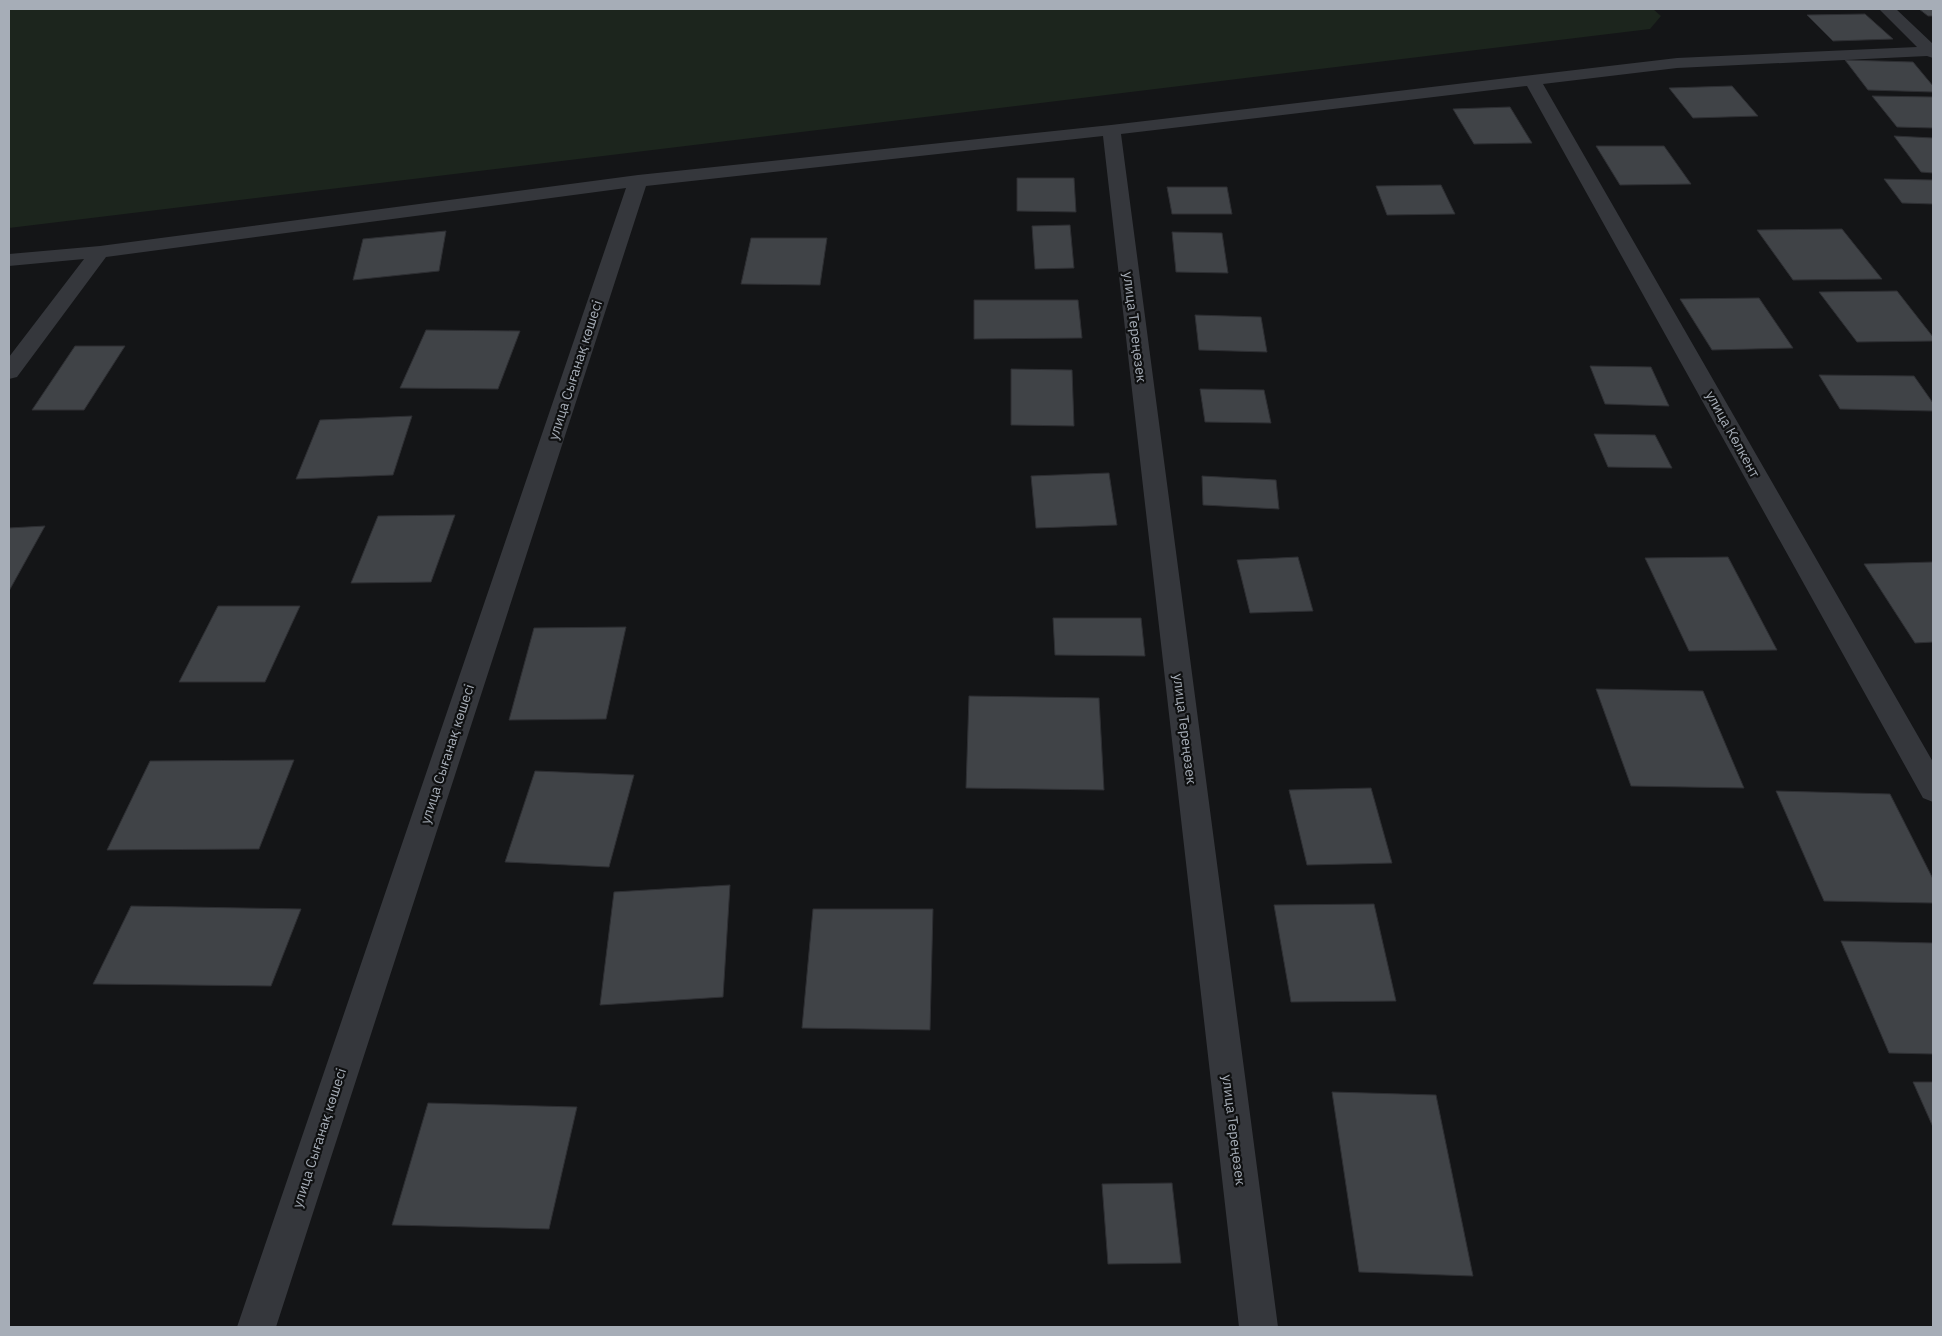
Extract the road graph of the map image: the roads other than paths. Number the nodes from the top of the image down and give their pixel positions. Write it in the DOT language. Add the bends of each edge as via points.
graph roads {
  1 [pos="1887,9"];
  2 [pos="1932,52"];
  3 [pos="1532,79"];
  4 [pos="1111,130"];
  5 [pos="638,181"];
  6 [pos="100,252"];
  7 [pos="9,260"];
  8 [pos="9,372"];
  9 [pos="1933,789"];
  10 [pos="256,1327"];
  11 [pos="1259,1327"];
  1 -- 2 [label="street"];
  2 -- 3 [label="street" via="1677,63"];
  3 -- 4 [label="street"];
  3 -- 9 [label="street, улица Көлкент"];
  4 -- 5 [label="street"];
  4 -- 11 [label="street, улица Тереңөзек"];
  5 -- 6 [label="street"];
  5 -- 10 [label="street, улица Сығанақ көшесі"];
  6 -- 7 [label="street"];
  6 -- 8 [label="street"];
}
